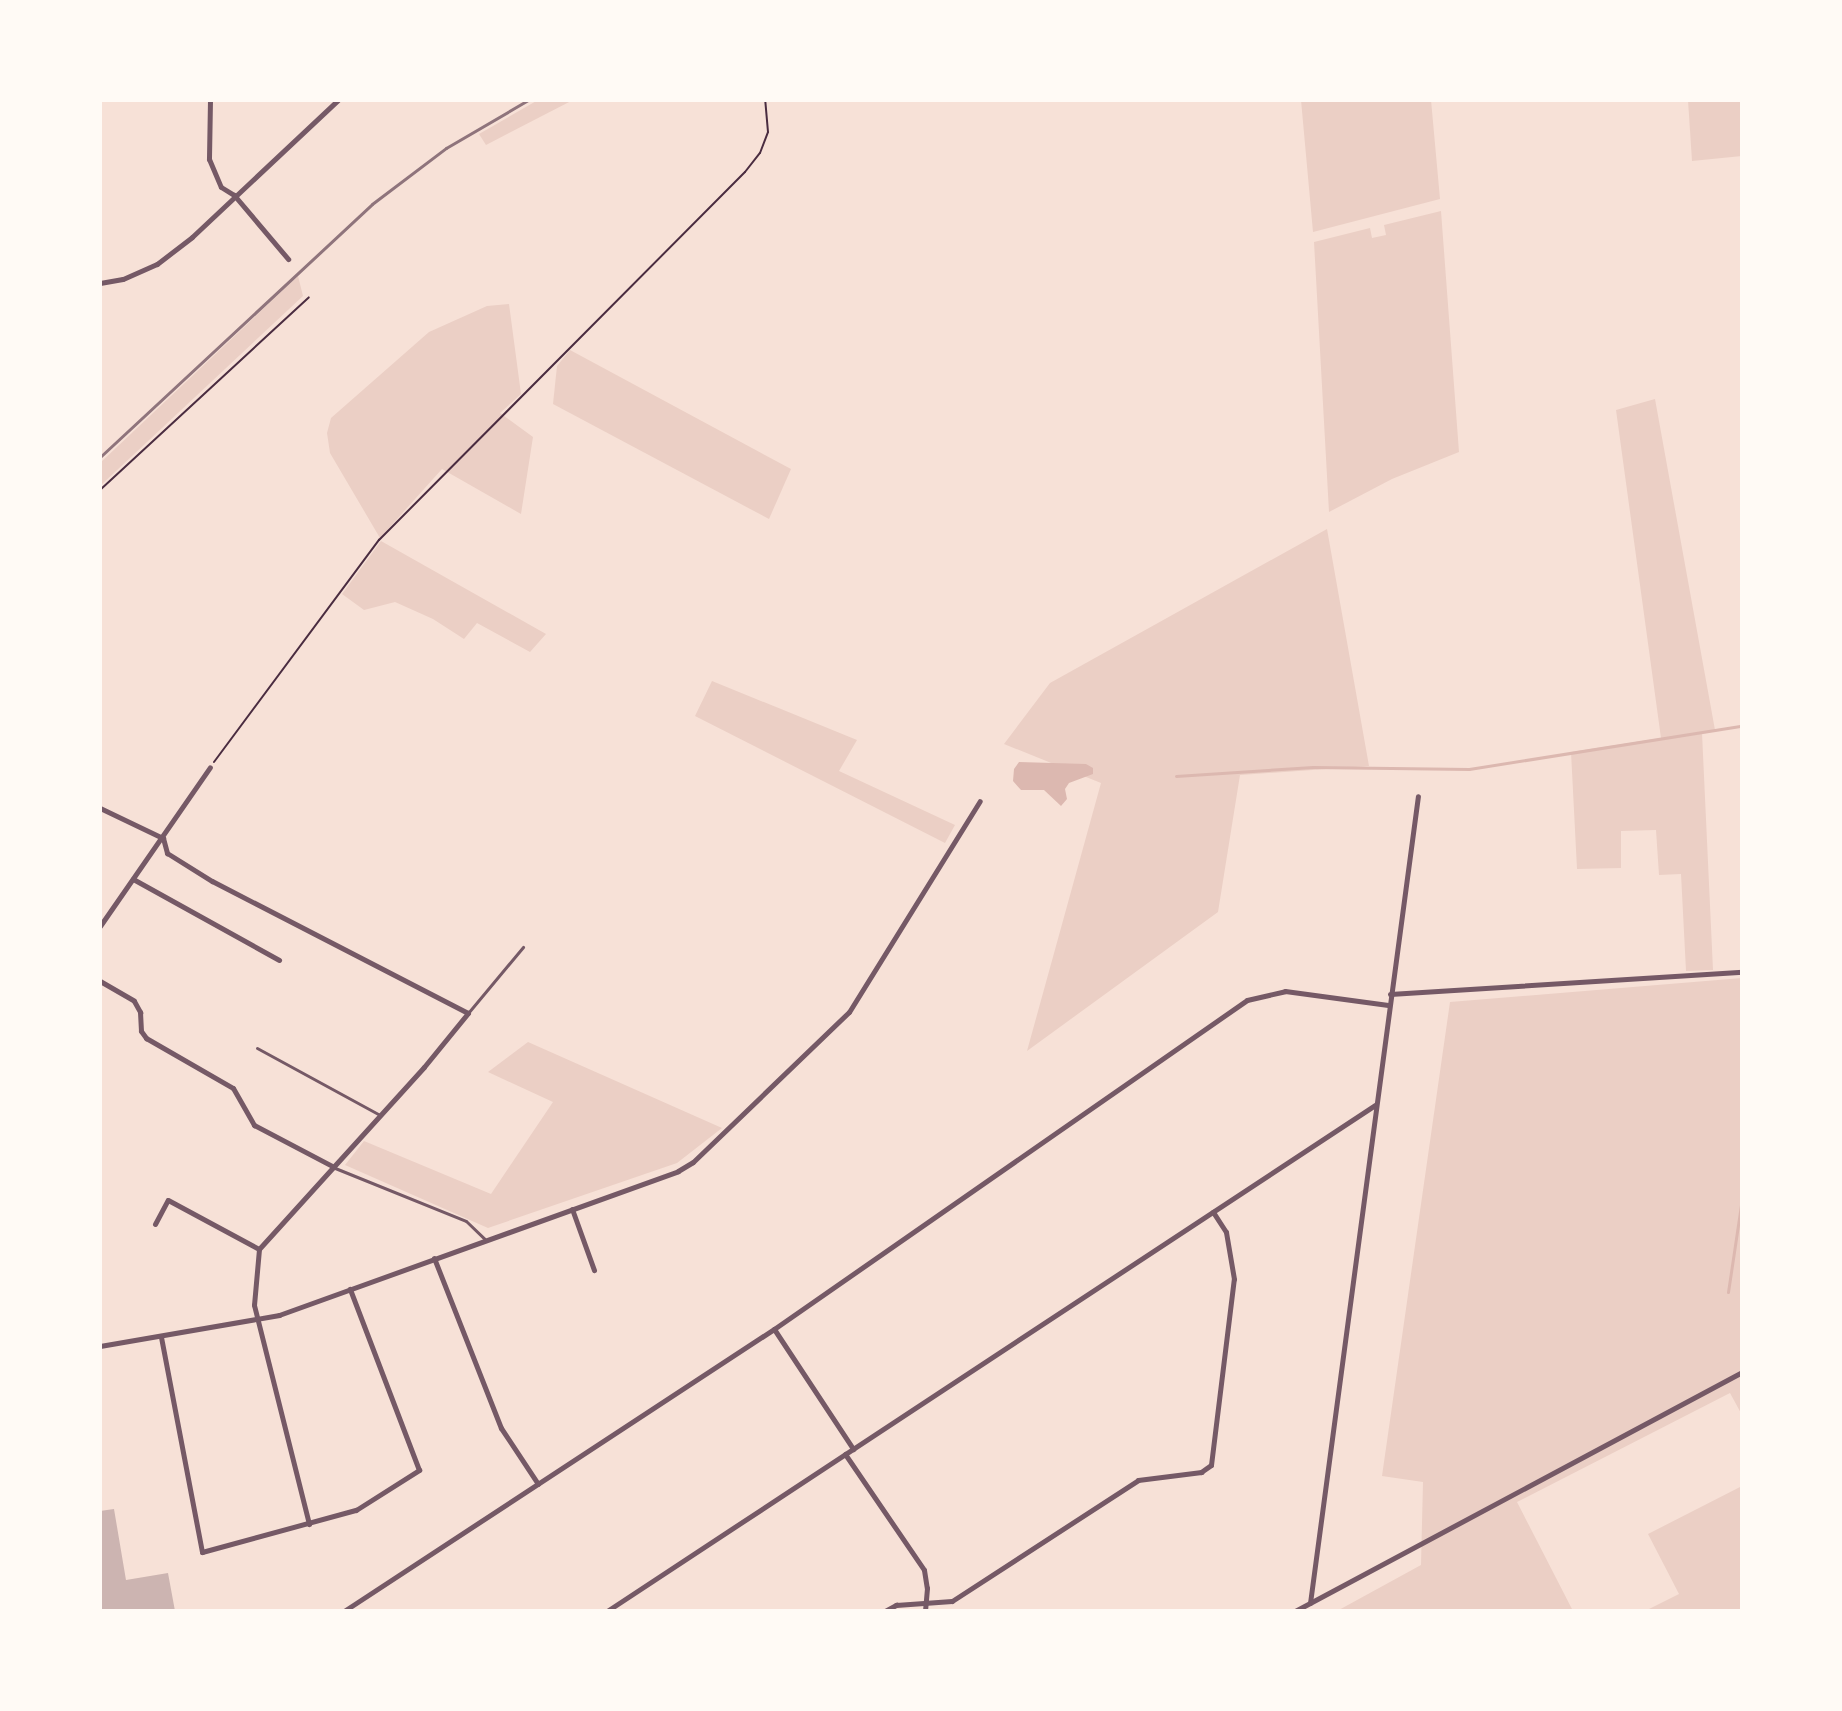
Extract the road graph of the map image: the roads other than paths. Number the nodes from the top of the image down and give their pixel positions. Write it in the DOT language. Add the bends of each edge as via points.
graph roads {
  1 [pos="210,100"];
  2 [pos="338,100"];
  3 [pos="234,195"];
  4 [pos="288,259"];
  5 [pos="100,283"];
  6 [pos="210,767"];
  7 [pos="1418,796"];
  8 [pos="980,801"];
  9 [pos="100,808"];
  10 [pos="163,838"];
  11 [pos="133,879"];
  12 [pos="100,926"];
  13 [pos="523,947"];
  14 [pos="279,960"];
  15 [pos="1742,972"];
  16 [pos="100,981"];
  17 [pos="1390,994"];
  18 [pos="1388,1005"];
  19 [pos="468,1013"];
  20 [pos="257,1048"];
  21 [pos="1375,1105"];
  22 [pos="380,1115"];
  23 [pos="332,1166"];
  24 [pos="572,1209"];
  25 [pos="1213,1212"];
  26 [pos="155,1224"];
  27 [pos="486,1240"];
  28 [pos="259,1249"];
  29 [pos="434,1258"];
  30 [pos="594,1270"];
  31 [pos="350,1289"];
  32 [pos="259,1320"];
  33 [pos="774,1329"];
  34 [pos="161,1337"];
  35 [pos="100,1346"];
  36 [pos="1742,1372"];
  37 [pos="853,1449"];
  38 [pos="845,1454"];
  39 [pos="538,1484"];
  40 [pos="309,1524"];
  41 [pos="1310,1603"];
  42 [pos="926,1608"];
  43 [pos="344,1611"];
  44 [pos="607,1611"];
  45 [pos="885,1611"];
  46 [pos="1295,1611"];
  1 -- 3 [label="street" via="209,159 221,187"];
  2 -- 3 [label="street"];
  3 -- 4 [label="street"];
  3 -- 5 [label="street" via="157,264"];
  6 -- 10 [label="street"];
  7 -- 17 [label="street"];
  8 -- 24 [label="street" via="868,985 829,1034 693,1162"];
  9 -- 10 [label="street"];
  10 -- 11 [label="street"];
  10 -- 19 [label="street" via="167,853 212,881"];
  11 -- 12 [label="street"];
  11 -- 14 [label="street"];
  13 -- 19 [label="lane"];
  15 -- 17 [label="street"];
  16 -- 23 [label="street" via="134,1001 146,1038 233,1088 254,1125"];
  17 -- 18 [label="street"];
  18 -- 21 [label="street"];
  18 -- 33 [label="street" via="1285,991 1247,1000"];
  19 -- 22 [label="street"];
  20 -- 22 [label="lane"];
  21 -- 25 [label="street"];
  21 -- 41 [label="street"];
  22 -- 23 [label="street"];
  23 -- 27 [label="lane" via="466,1221"];
  23 -- 28 [label="street"];
  24 -- 27 [label="street"];
  24 -- 30 [label="street"];
  25 -- 37 [label="street"];
  25 -- 42 [label="street" via="1226,1232 1234,1279 1211,1465 1201,1472 1138,1480 952,1601"];
  26 -- 28 [label="street" via="168,1200"];
  27 -- 29 [label="street"];
  28 -- 32 [label="street" via="254,1305"];
  29 -- 31 [label="street"];
  29 -- 39 [label="street" via="501,1428"];
  31 -- 32 [label="street"];
  31 -- 40 [label="street" via="419,1470 373,1502"];
  32 -- 34 [label="street"];
  32 -- 40 [label="street"];
  33 -- 37 [label="street"];
  33 -- 39 [label="street"];
  34 -- 35 [label="street"];
  34 -- 40 [label="street" via="202,1552"];
  36 -- 41 [label="street"];
  37 -- 38 [label="street"];
  38 -- 42 [label="street" via="924,1570"];
  38 -- 44 [label="street"];
  39 -- 43 [label="street"];
  41 -- 46 [label="street"];
  42 -- 45 [label="street" via="896,1605"];
}
